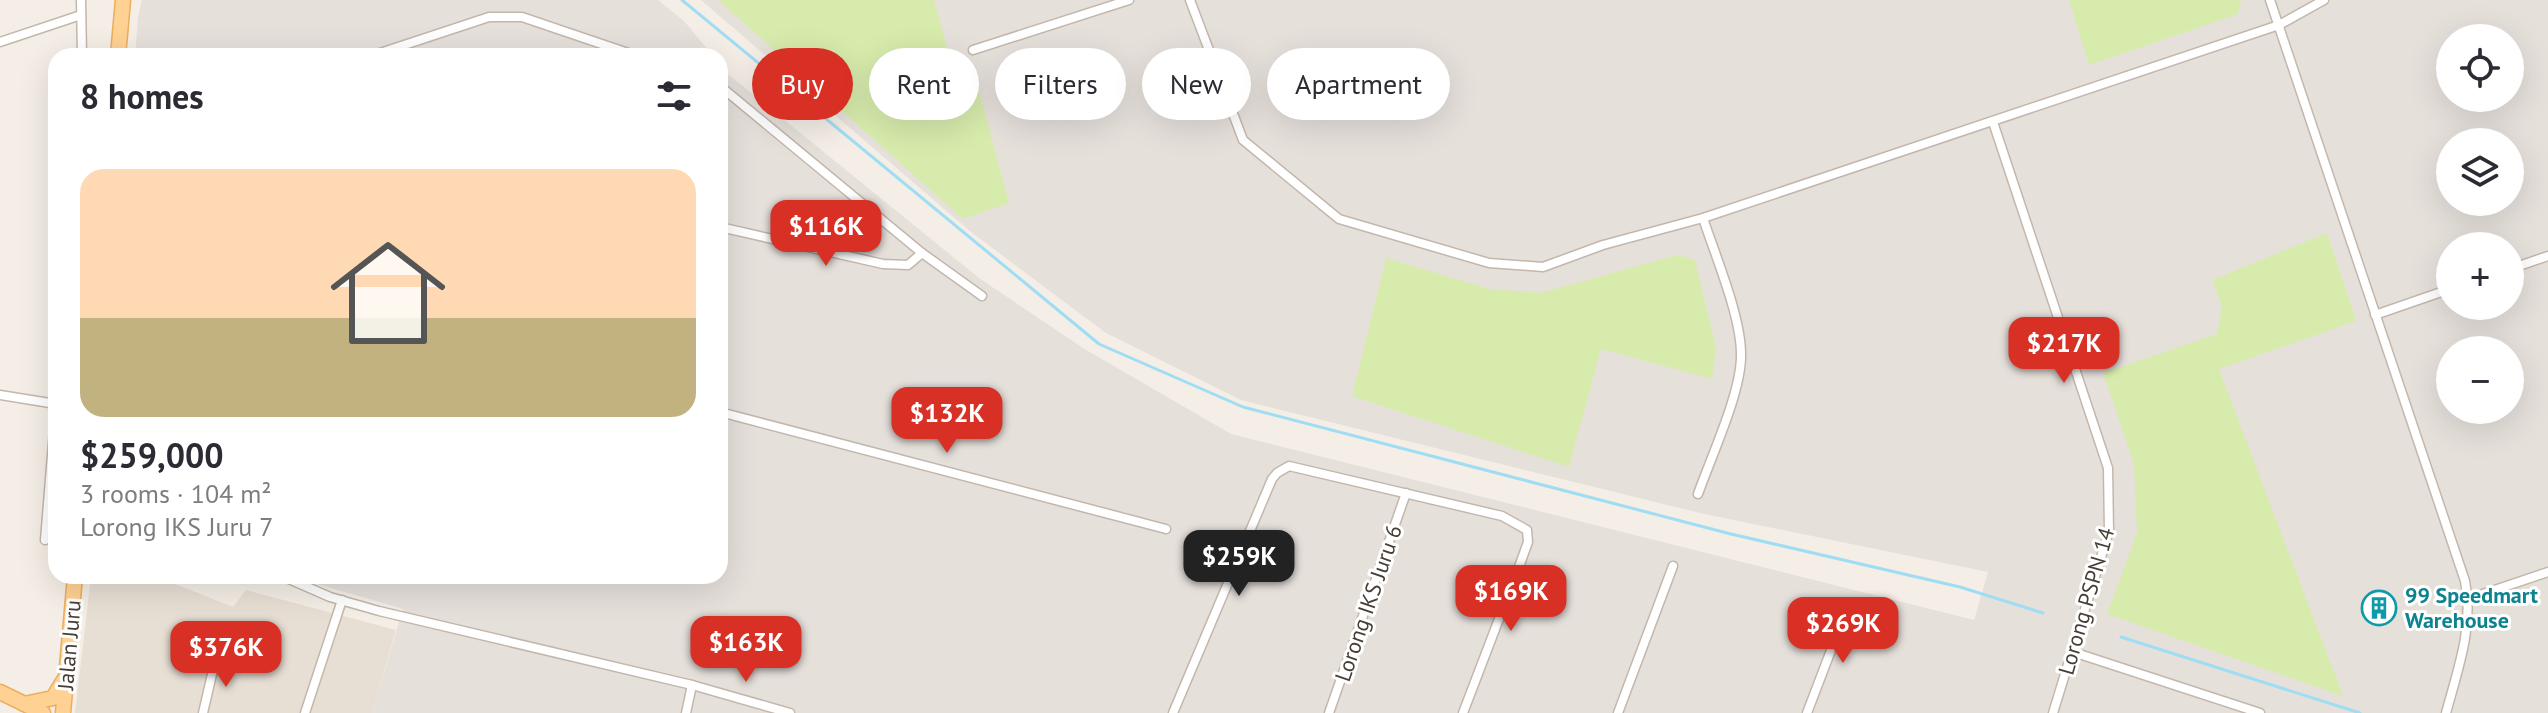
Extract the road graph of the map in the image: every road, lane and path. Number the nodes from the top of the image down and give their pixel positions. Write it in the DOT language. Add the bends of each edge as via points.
graph roads {
  1 [pos="81,0"];
  2 [pos="123,0"];
  3 [pos="1129,0"];
  4 [pos="1190,0"];
  5 [pos="2270,0"];
  6 [pos="2324,0"];
  7 [pos="81,15"];
  8 [pos="2279,25"];
  9 [pos="0,42"];
  10 [pos="82,48"];
  11 [pos="119,48"];
  12 [pos="395,48"];
  13 [pos="613,48"];
  14 [pos="979,48"];
  15 [pos="728,93"];
  16 [pos="1993,122"];
  17 [pos="1703,218"];
  18 [pos="728,229"];
  19 [pos="922,253"];
  20 [pos="2548,256"];
  21 [pos="2524,264"];
  22 [pos="2436,294"];
  23 [pos="982,296"];
  24 [pos="2375,315"];
  25 [pos="0,395"];
  26 [pos="48,404"];
  27 [pos="728,414"];
  28 [pos="1406,493"];
  29 [pos="1698,494"];
  30 [pos="48,503"];
  31 [pos="1166,529"];
  32 [pos="45,540"];
  33 [pos="1673,566"];
  34 [pos="2548,572"];
  35 [pos="74,584"];
  36 [pos="302,584"];
  37 [pos="2468,599"];
  38 [pos="342,600"];
  39 [pos="1848,606"];
  40 [pos="2073,652"];
  41 [pos="216,657"];
  42 [pos="67,675"];
  43 [pos="692,685"];
  44 [pos="0,692"];
  45 [pos="30,708"];
  46 [pos="43,713"];
  47 [pos="63,713"];
  48 [pos="203,713"];
  49 [pos="305,713"];
  50 [pos="686,713"];
  51 [pos="790,713"];
  52 [pos="1173,713"];
  53 [pos="1329,713"];
  54 [pos="1463,713"];
  55 [pos="1618,713"];
  56 [pos="1807,713"];
  57 [pos="2053,713"];
  58 [pos="2260,713"];
  59 [pos="2446,713"];
  1 -- 7 [label="street"];
  2 -- 11 [label="main road"];
  3 -- 14 [label="street"];
  4 -- 17 [label="street" via="1243,140 1339,219 1489,263 1543,267"];
  5 -- 8 [label="street"];
  6 -- 8 [label="street"];
  7 -- 9 [label="street"];
  7 -- 10 [label="street"];
  8 -- 16 [label="street"];
  8 -- 24 [label="street"];
  12 -- 13 [label="street" via="489,17 522,17"];
  15 -- 19 [label="street"];
  16 -- 17 [label="street"];
  16 -- 40 [label="street, Lorong PSPN 14" via="2108,468 2109,531"];
  17 -- 29 [label="street" via="1741,354 1736,388"];
  18 -- 19 [label="street" via="883,264 908,265"];
  19 -- 23 [label="street"];
  20 -- 21 [label="street"];
  22 -- 24 [label="street"];
  24 -- 37 [label="street"];
  25 -- 26 [label="street"];
  27 -- 31 [label="street"];
  28 -- 52 [label="street" via="1297,466 1282,469 1272,479"];
  28 -- 53 [label="street, Lorong IKS Juru 6"];
  28 -- 54 [label="street" via="1502,516 1527,530 1528,542"];
  30 -- 32 [label="street"];
  33 -- 55 [label="street"];
  34 -- 37 [label="street"];
  35 -- 42 [label="main road, Jalan Juru"];
  36 -- 38 [label="street"];
  37 -- 59 [label="street" via="2465,640"];
  38 -- 43 [label="street"];
  38 -- 49 [label="street"];
  39 -- 56 [label="street"];
  40 -- 57 [label="street, Lorong PSPN 14"];
  40 -- 58 [label="street"];
  41 -- 48 [label="street"];
  42 -- 45 [label="main road" via="53,698"];
  42 -- 47 [label="main road, Jalan Juru"];
  43 -- 50 [label="street"];
  43 -- 51 [label="street"];
  44 -- 45 [label="main road"];
  45 -- 46 [label="main road"];
}
